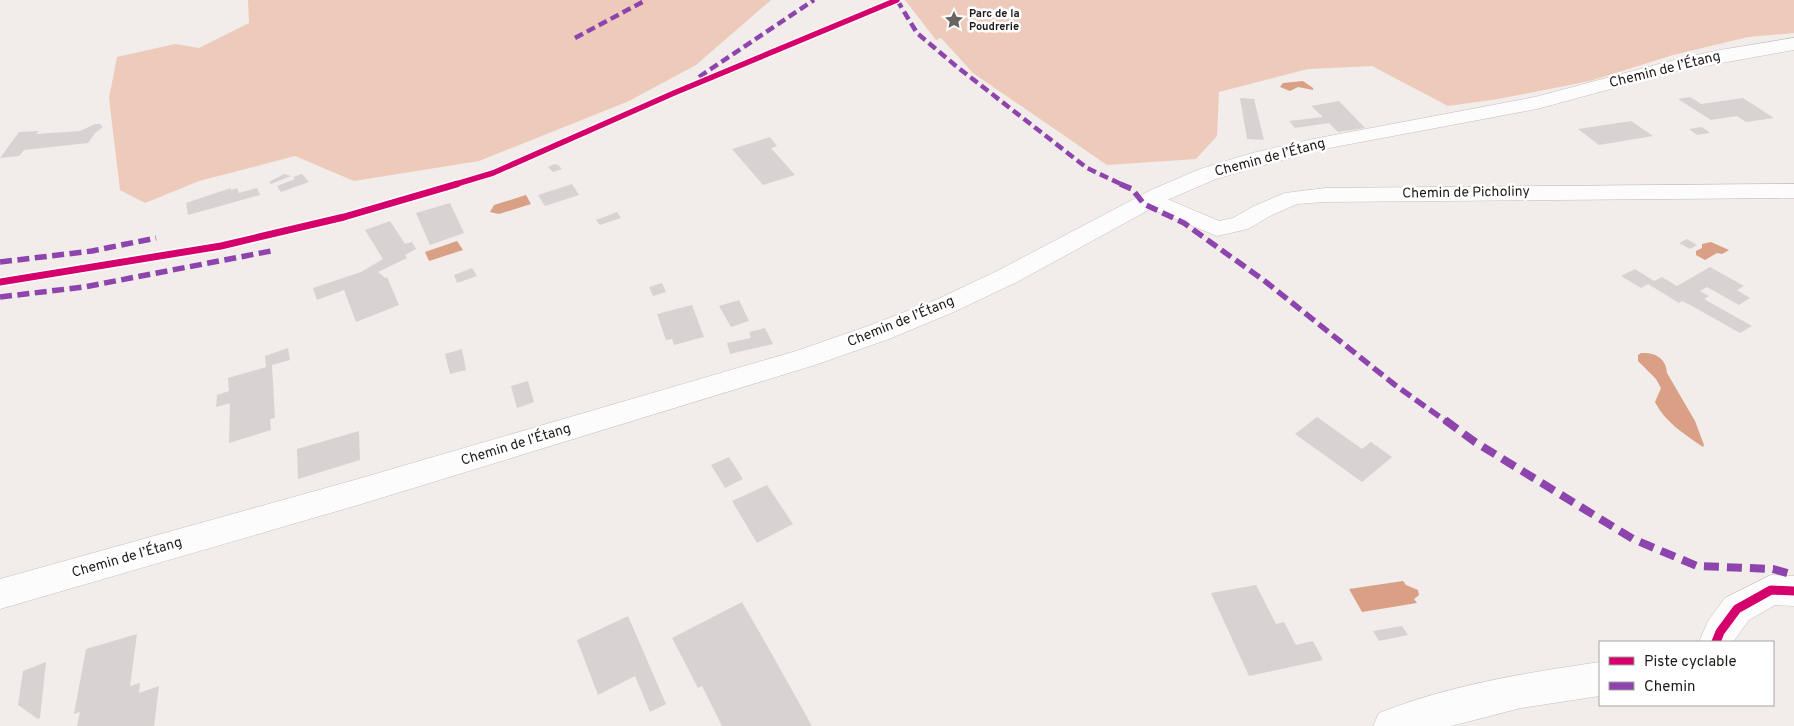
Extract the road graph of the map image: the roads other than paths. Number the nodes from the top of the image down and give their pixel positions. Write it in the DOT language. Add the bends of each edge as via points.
graph roads {
  1 [pos="1794,44"];
  2 [pos="1794,191"];
  3 [pos="1150,200"];
  4 [pos="1794,591"];
  5 [pos="0,594"];
  6 [pos="1716,641"];
  7 [pos="1599,680"];
  8 [pos="1392,726"];
  1 -- 3 [label="main road, Chemin de l’Étang" via="1674,66 1537,103 1313,145 1208,174"];
  2 -- 3 [label="main road, Chemin de Picholiny" via="1325,195 1293,198 1240,224 1217,229"];
  3 -- 5 [label="main road, Chemin de l’Étang" via="947,305 815,355 358,492"];
  4 -- 6 [label="main road" via="1771,590 1737,609"];
  7 -- 8 [label="main road" via="1521,691"];
}
